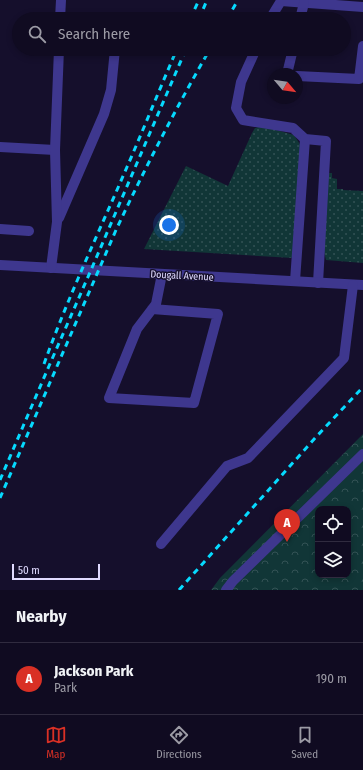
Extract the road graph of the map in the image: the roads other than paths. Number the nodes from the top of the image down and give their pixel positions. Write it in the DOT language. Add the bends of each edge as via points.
graph roads {
  1 [pos="61,0"];
  2 [pos="304,3"];
  3 [pos="363,7"];
  4 [pos="60,12"];
  5 [pos="274,12"];
  6 [pos="302,12"];
  7 [pos="363,46"];
  8 [pos="59,56"];
  9 [pos="114,56"];
  10 [pos="253,56"];
  11 [pos="291,56"];
  12 [pos="288,68"];
  13 [pos="303,76"];
  14 [pos="306,139"];
  15 [pos="0,147"];
  16 [pos="55,150"];
  17 [pos="57,222"];
  18 [pos="0,229"];
  19 [pos="29,231"];
  20 [pos="4,265"];
  21 [pos="51,268"];
  22 [pos="162,274"];
  23 [pos="0,275"];
  24 [pos="295,281"];
  25 [pos="318,283"];
  26 [pos="352,285"];
  27 [pos="363,286"];
  28 [pos="152,309"];
  29 [pos="363,454"];
  30 [pos="162,544"];
  31 [pos="226,590"];
  1 -- 4 [label="street"];
  2 -- 3 [label="street"];
  2 -- 5 [label="street" via="280,1"];
  2 -- 6 [label="street"];
  7 -- 13 [label="street" via="359,79"];
  8 -- 16 [label="street"];
  9 -- 17 [label="street" via="111,90 104,114"];
  10 -- 14 [label="street" via="241,82 236,108 239,114 243,120 293,128"];
  11 -- 12 [label="street"];
  14 -- 24 [label="street"];
  14 -- 25 [label="street" via="326,141"];
  15 -- 16 [label="street"];
  16 -- 17 [label="street"];
  17 -- 21 [label="street"];
  18 -- 19 [label="street"];
  20 -- 21 [label="street, Dougall Avenue"];
  20 -- 23 [label="street"];
  21 -- 22 [label="street, Dougall Avenue"];
  22 -- 24 [label="street, Dougall Avenue"];
  22 -- 28 [label="street" via="156,304"];
  24 -- 25 [label="street, Dougall Avenue"];
  25 -- 26 [label="street, Dougall Avenue"];
  26 -- 27 [label="street, Dougall Avenue"];
  26 -- 30 [label="street" via="344,358 248,458 227,466"];
  28 -- 28 [label="street" via="137,329 109,398 194,403 218,314"];
  29 -- 31 [label="street"];
}
